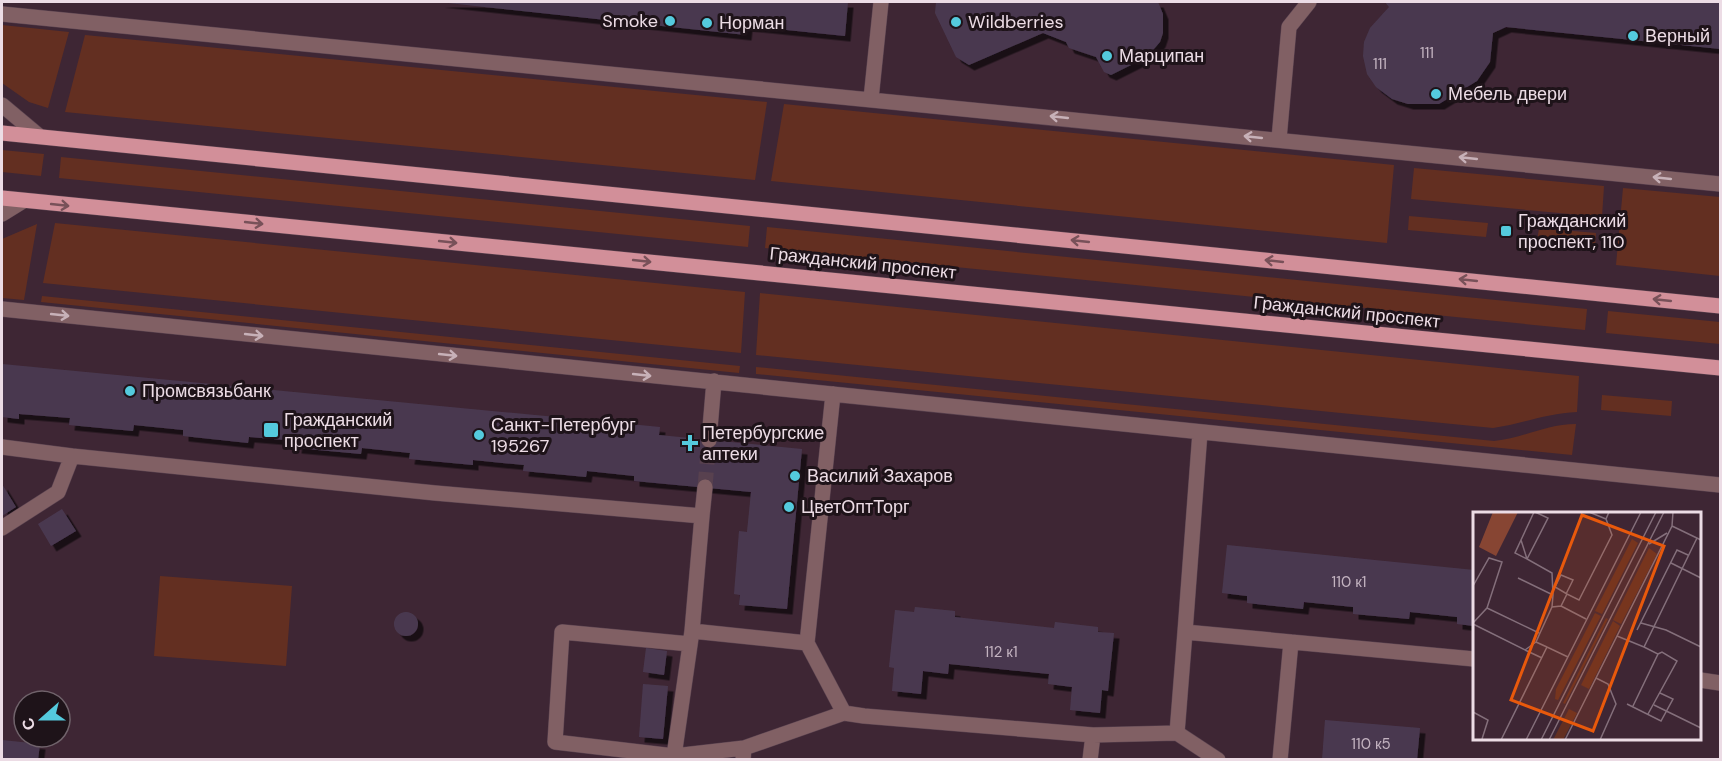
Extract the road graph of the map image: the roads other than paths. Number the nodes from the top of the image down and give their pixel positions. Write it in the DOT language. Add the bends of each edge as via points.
graph roads {
  1 [pos="881,2"];
  2 [pos="1309,2"];
  3 [pos="2,14"];
  4 [pos="871,99"];
  5 [pos="2,105"];
  6 [pos="2,133"];
  7 [pos="39,136"];
  8 [pos="1279,139"];
  9 [pos="1720,184"];
  10 [pos="2,198"];
  11 [pos="23,201"];
  12 [pos="2,214"];
  13 [pos="1720,306"];
  14 [pos="2,309"];
  15 [pos="1720,368"];
  16 [pos="714,381"];
  17 [pos="833,394"];
  18 [pos="1200,432"];
  19 [pos="709,440"];
  20 [pos="2,447"];
  21 [pos="72,456"];
  22 [pos="1720,485"];
  23 [pos="705,488"];
  24 [pos="702,516"];
  25 [pos="2,528"];
  26 [pos="1185,632"];
  27 [pos="691,637"];
  28 [pos="1291,642"];
  29 [pos="807,643"];
  30 [pos="1473,659"];
  31 [pos="1701,680"];
  32 [pos="1720,683"];
  33 [pos="844,713"];
  34 [pos="1177,733"];
  35 [pos="1093,735"];
  36 [pos="743,754"];
  37 [pos="671,758"];
  38 [pos="1090,759"];
  39 [pos="1218,759"];
  40 [pos="1280,759"];
  1 -- 4 [label="street"];
  2 -- 8 [label="street" via="1289,27"];
  3 -- 4 [label="street"];
  8 -- 4 [label="street, one-way"];
  5 -- 7 [label="street"];
  6 -- 7 [label="main road"];
  13 -- 7 [label="main road, one-way"];
  9 -- 8 [label="street, one-way"];
  10 -- 11 [label="main road, Гражданский проспект"];
  11 -- 12 [label="street"];
  11 -- 15 [label="main road, Гражданский проспект, one-way"];
  14 -- 16 [label="street, one-way"];
  16 -- 17 [label="street"];
  16 -- 19 [label="street"];
  17 -- 18 [label="street"];
  17 -- 29 [label="street"];
  18 -- 22 [label="street"];
  18 -- 26 [label="street"];
  20 -- 21 [label="street"];
  21 -- 24 [label="street"];
  21 -- 25 [label="street" via="58,492"];
  23 -- 24 [label="street"];
  24 -- 27 [label="street"];
  26 -- 28 [label="street"];
  26 -- 34 [label="street"];
  27 -- 29 [label="street"];
  27 -- 37 [label="street"];
  27 -- 37 [label="street" via="562,632 555,742"];
  28 -- 30 [label="street"];
  28 -- 40 [label="street"];
  29 -- 33 [label="street"];
  31 -- 32 [label="street"];
  33 -- 35 [label="street"];
  33 -- 36 [label="street"];
  34 -- 35 [label="street"];
  34 -- 39 [label="street"];
  35 -- 38 [label="street"];
  36 -- 37 [label="street"];
}
